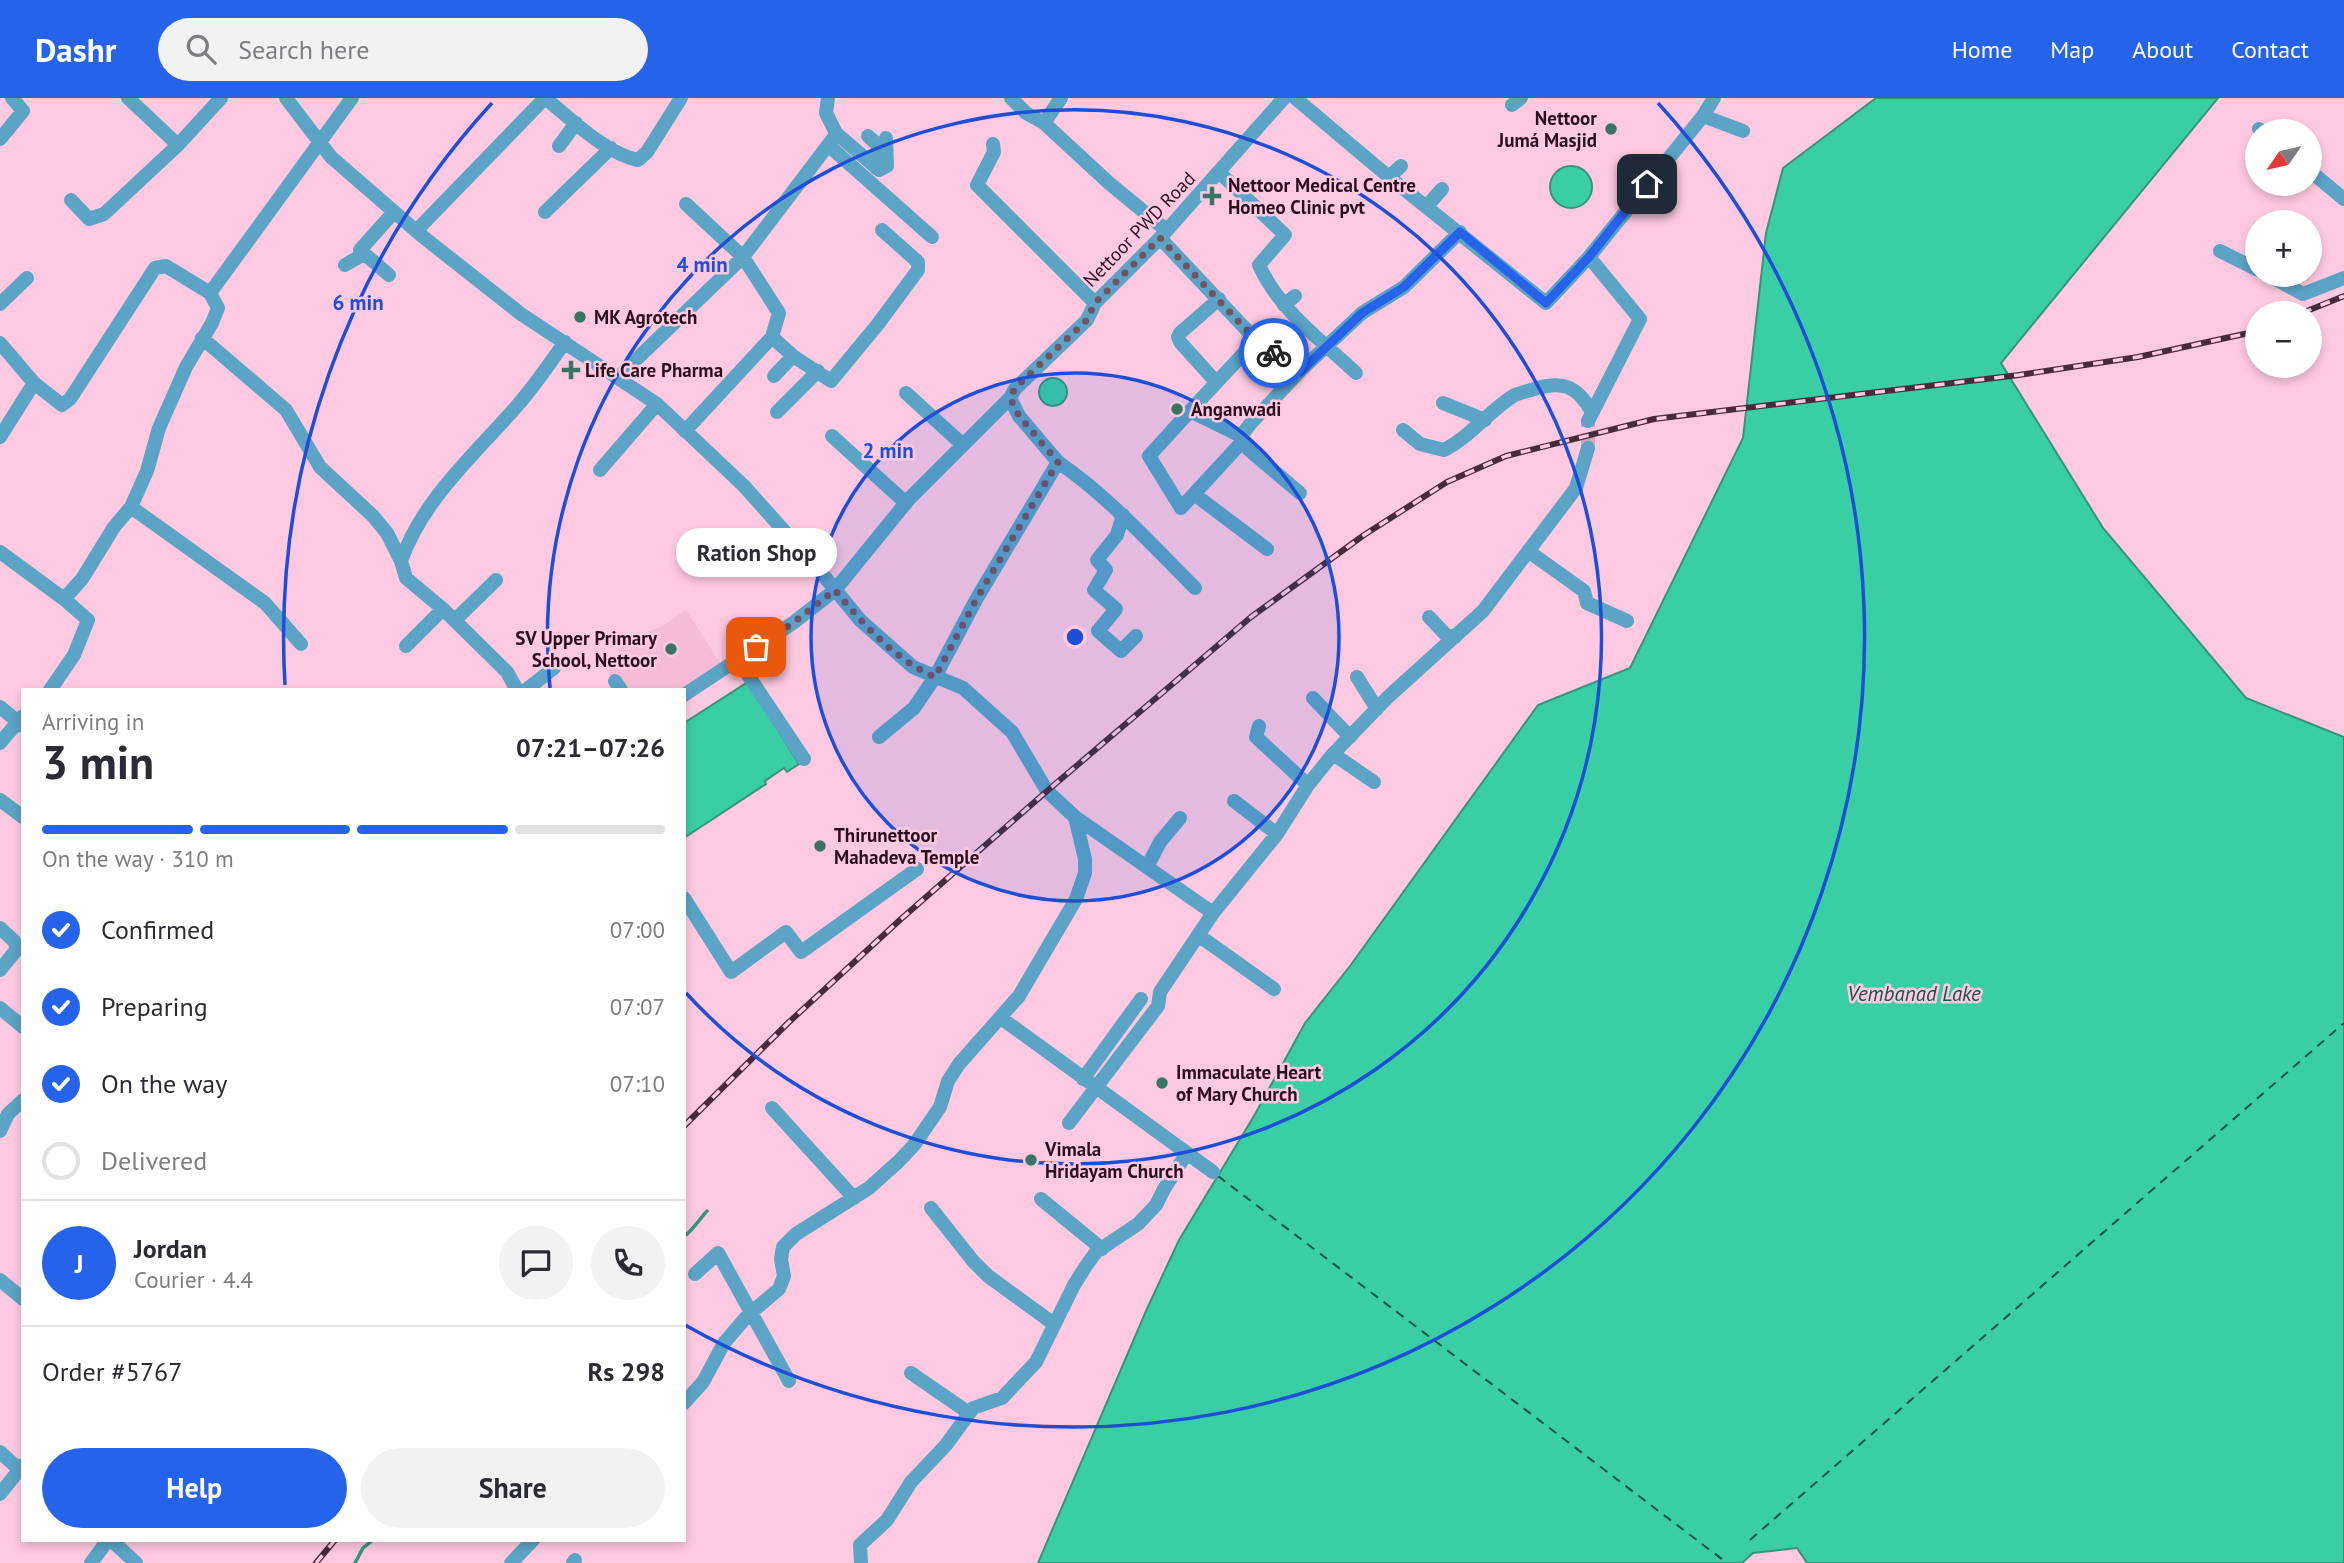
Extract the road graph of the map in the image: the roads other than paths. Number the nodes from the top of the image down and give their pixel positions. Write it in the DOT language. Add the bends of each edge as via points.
graph roads {
  1 [pos="12,98"];
  2 [pos="128,98"];
  3 [pos="221,98"];
  4 [pos="286,98"];
  5 [pos="352,98"];
  6 [pos="545,98"];
  7 [pos="681,98"];
  8 [pos="828,98"];
  9 [pos="1011,98"];
  10 [pos="1061,98"];
  11 [pos="1284,98"];
  12 [pos="1295,98"];
  13 [pos="1714,98"];
  14 [pos="1703,116"];
  15 [pos="576,123"];
  16 [pos="1044,123"];
  17 [pos="1743,131"];
  18 [pos="868,136"];
  19 [pos="886,138"];
  20 [pos="0,139"];
  21 [pos="832,139"];
  22 [pos="320,142"];
  23 [pos="993,144"];
  24 [pos="178,145"];
  25 [pos="559,146"];
  26 [pos="611,148"];
  27 [pos="1401,166"];
  28 [pos="876,167"];
  29 [pos="1220,173"];
  30 [pos="1389,177"];
  31 [pos="2322,181"];
  32 [pos="1442,189"];
  33 [pos="2344,199"];
  34 [pos="71,200"];
  35 [pos="686,204"];
  36 [pos="1427,206"];
  37 [pos="394,212"];
  38 [pos="545,212"];
  39 [pos="882,230"];
  40 [pos="416,231"];
  41 [pos="1460,232"];
  42 [pos="1163,234"];
  43 [pos="932,237"];
  44 [pos="2220,251"];
  45 [pos="364,254"];
  46 [pos="743,257"];
  47 [pos="1589,257"];
  48 [pos="2245,264"];
  49 [pos="345,265"];
  50 [pos="389,275"];
  51 [pos="27,278"];
  52 [pos="2344,278"];
  53 [pos="2290,287"];
  54 [pos="2321,287"];
  55 [pos="2322,287"];
  56 [pos="210,293"];
  57 [pos="1219,299"];
  58 [pos="1095,303"];
  59 [pos="0,304"];
  60 [pos="772,337"];
  61 [pos="202,338"];
  62 [pos="1256,340"];
  63 [pos="565,342"];
  64 [pos="0,343"];
  65 [pos="1327,345"];
  66 [pos="793,356"];
  67 [pos="818,371"];
  68 [pos="1300,372"];
  69 [pos="1356,373"];
  70 [pos="774,376"];
  71 [pos="618,377"];
  72 [pos="1216,382"];
  73 [pos="34,383"];
  74 [pos="906,393"];
  75 [pos="1010,398"];
  76 [pos="1443,403"];
  77 [pos="657,404"];
  78 [pos="1190,411"];
  79 [pos="777,412"];
  80 [pos="1485,420"];
  81 [pos="685,430"];
  82 [pos="1403,430"];
  83 [pos="0,436"];
  84 [pos="832,436"];
  85 [pos="1241,440"];
  86 [pos="962,445"];
  87 [pos="1588,448"];
  88 [pos="1058,462"];
  89 [pos="600,470"];
  90 [pos="1300,493"];
  91 [pos="1194,494"];
  92 [pos="906,503"];
  93 [pos="131,507"];
  94 [pos="1123,515"];
  95 [pos="1266,549"];
  96 [pos="1528,551"];
  97 [pos="0,552"];
  98 [pos="401,561"];
  99 [pos="496,580"];
  100 [pos="1195,588"];
  101 [pos="835,590"];
  102 [pos="64,599"];
  103 [pos="443,608"];
  104 [pos="1429,617"];
  105 [pos="455,620"];
  106 [pos="1627,621"];
  107 [pos="1136,636"];
  108 [pos="1455,637"];
  109 [pos="301,644"];
  110 [pos="406,646"];
  111 [pos="738,660"];
  112 [pos="554,668"];
  113 [pos="935,677"];
  114 [pos="1357,677"];
  115 [pos="51,688"];
  116 [pos="516,688"];
  117 [pos="529,688"];
  118 [pos="686,694"];
  119 [pos="1313,698"];
  120 [pos="0,707"];
  121 [pos="1377,709"];
  122 [pos="21,721"];
  123 [pos="1259,726"];
  124 [pos="879,737"];
  125 [pos="1350,737"];
  126 [pos="0,743"];
  127 [pos="1333,754"];
  128 [pos="804,759"];
  129 [pos="1374,782"];
  130 [pos="1308,785"];
  131 [pos="0,800"];
  132 [pos="1234,801"];
  133 [pos="21,816"];
  134 [pos="1075,817"];
  135 [pos="1180,818"];
  136 [pos="1277,834"];
  137 [pos="1147,867"];
  138 [pos="917,869"];
  139 [pos="686,901"];
  140 [pos="1213,913"];
  141 [pos="0,928"];
  142 [pos="1198,935"];
  143 [pos="0,970"];
  144 [pos="1274,989"];
  145 [pos="1141,999"];
  146 [pos="0,1008"];
  147 [pos="1001,1018"];
  148 [pos="21,1025"];
  149 [pos="1083,1079"];
  150 [pos="1096,1088"];
  151 [pos="21,1102"];
  152 [pos="772,1108"];
  153 [pos="1069,1123"];
  154 [pos="2,1125"];
  155 [pos="1187,1153"];
  156 [pos="1213,1171"];
  157 [pos="854,1198"];
  158 [pos="1041,1199"];
  159 [pos="932,1208"];
  160 [pos="1102,1249"];
  161 [pos="695,1274"];
  162 [pos="0,1280"];
  163 [pos="21,1297"];
  164 [pos="750,1313"];
  165 [pos="1054,1324"];
  166 [pos="911,1373"];
  167 [pos="789,1381"];
  168 [pos="686,1401"];
  169 [pos="969,1413"];
  170 [pos="0,1452"];
  171 [pos="21,1468"];
  172 [pos="21,1470"];
  173 [pos="0,1494"];
  174 [pos="108,1542"];
  175 [pos="112,1542"];
  176 [pos="531,1542"];
  177 [pos="91,1563"];
  178 [pos="136,1563"];
  179 [pos="511,1563"];
  180 [pos="861,1563"];
  1 -- 20 [label="street" via="23,110"];
  2 -- 24 [label="street"];
  3 -- 24 [label="street"];
  4 -- 22 [label="street"];
  5 -- 22 [label="street"];
  6 -- 15 [label="street"];
  6 -- 40 [label="street"];
  7 -- 26 [label="street" via="638,160"];
  8 -- 21 [label="street"];
  9 -- 16 [label="street"];
  10 -- 16 [label="street"];
  11 -- 29 [label="street, Nettoor PWD Road"];
  12 -- 30 [label="street"];
  13 -- 14 [label="street"];
  14 -- 17 [label="street"];
  14 -- 47 [label="street"];
  15 -- 25 [label="street"];
  15 -- 26 [label="street"];
  16 -- 42 [label="street"];
  18 -- 28 [label="street" via="878,145"];
  19 -- 28 [label="street" via="887,166"];
  21 -- 28 [label="street"];
  21 -- 43 [label="street"];
  21 -- 46 [label="street"];
  22 -- 37 [label="street"];
  22 -- 56 [label="street"];
  23 -- 58 [label="street" via="994,152 977,185"];
  24 -- 34 [label="street" via="104,214 89,219"];
  26 -- 38 [label="street"];
  27 -- 30 [label="street"];
  29 -- 42 [label="street, Nettoor PWD Road"];
  29 -- 65 [label="street" via="1285,235 1259,265 1265,278"];
  30 -- 36 [label="street"];
  31 -- 33 [label="street"];
  32 -- 36 [label="street"];
  35 -- 46 [label="street"];
  36 -- 41 [label="street"];
  37 -- 40 [label="street"];
  37 -- 45 [label="street" via="360,250"];
  39 -- 67 [label="street" via="918,262 918,270 831,381"];
  40 -- 63 [label="street"];
  41 -- 47 [label="street" via="1479,259 1546,303"];
  41 -- 65 [label="street" via="1404,287 1362,313"];
  42 -- 57 [label="street"];
  42 -- 58 [label="street, Nettoor PWD Road"];
  44 -- 48 [label="street"];
  45 -- 49 [label="street"];
  45 -- 50 [label="street"];
  46 -- 60 [label="street" via="779,313"];
  46 -- 71 [label="street"];
  47 -- 80 [label="street" via="1640,319 1590,417 1582,395 1565,385 1548,385 1515,395"];
  51 -- 59 [label="street"];
  52 -- 55 [label="street"];
  53 -- 54 [label="street" via="2303,294"];
  56 -- 61 [label="street" via="218,308"];
  56 -- 73 [label="street" via="166,266 155,268 70,399 62,405"];
  57 -- 62 [label="street"];
  57 -- 72 [label="street" via="1178,337"];
  58 -- 75 [label="street, Nettoor PWD Road" via="1087,320"];
  60 -- 66 [label="street"];
  60 -- 81 [label="street"];
  61 -- 93 [label="street" via="159,428"];
  61 -- 98 [label="street" via="286,410 320,467 373,516"];
  62 -- 68 [label="street"];
  62 -- 72 [label="street"];
  63 -- 71 [label="street"];
  63 -- 98 [label="street" via="519,403 443,486"];
  64 -- 73 [label="street"];
  65 -- 68 [label="street"];
  65 -- 69 [label="street"];
  66 -- 67 [label="street"];
  66 -- 70 [label="street"];
  67 -- 79 [label="street"];
  68 -- 85 [label="street"];
  71 -- 77 [label="street"];
  72 -- 78 [label="street"];
  73 -- 83 [label="street"];
  74 -- 86 [label="street"];
  75 -- 86 [label="street, Nettoor PWD Road"];
  75 -- 88 [label="street" via="1019,416"];
  76 -- 80 [label="street"];
  77 -- 81 [label="street"];
  77 -- 89 [label="street"];
  78 -- 85 [label="street"];
  78 -- 91 [label="street" via="1149,456 1181,508"];
  80 -- 82 [label="street" via="1444,450 1420,444"];
  81 -- 101 [label="street" via="744,486"];
  84 -- 92 [label="street"];
  85 -- 90 [label="street"];
  85 -- 91 [label="street"];
  86 -- 92 [label="street, Nettoor PWD Road"];
  87 -- 96 [label="street" via="1576,488"];
  88 -- 94 [label="street"];
  88 -- 113 [label="street"];
  91 -- 95 [label="street"];
  92 -- 101 [label="street, Nettoor PWD Road"];
  93 -- 102 [label="street"];
  93 -- 109 [label="street" via="265,603"];
  94 -- 100 [label="street"];
  94 -- 107 [label="street" via="1117,535 1097,560 1107,570 1094,590 1116,609 1098,631 1121,651"];
  96 -- 106 [label="street" via="1584,591 1587,603"];
  96 -- 108 [label="street" via="1483,611"];
  97 -- 102 [label="street"];
  98 -- 103 [label="street" via="406,578"];
  99 -- 105 [label="street"];
  101 -- 111 [label="street, Nettoor PWD Road"];
  101 -- 113 [label="street" via="860,620 913,667"];
  102 -- 115 [label="street" via="88,620 74,655"];
  103 -- 105 [label="street"];
  103 -- 110 [label="street"];
  104 -- 108 [label="street" via="1446,635"];
  105 -- 116 [label="street" via="507,672"];
  108 -- 121 [label="street"];
  111 -- 118 [label="street, Nettoor PWD Road"];
  111 -- 128 [label="street"];
  112 -- 117 [label="street"];
  113 -- 124 [label="street" via="914,708"];
  113 -- 134 [label="street" via="963,688 1012,732 1046,791"];
  114 -- 121 [label="street"];
  119 -- 125 [label="street"];
  120 -- 122 [label="street"];
  121 -- 125 [label="street"];
  122 -- 126 [label="street"];
  123 -- 130 [label="street" via="1256,737"];
  125 -- 127 [label="street"];
  127 -- 129 [label="street"];
  127 -- 130 [label="street"];
  130 -- 136 [label="street"];
  131 -- 133 [label="street"];
  132 -- 136 [label="street"];
  134 -- 137 [label="street"];
  134 -- 147 [label="street" via="1085,859 1076,899"];
  135 -- 137 [label="street"];
  136 -- 140 [label="street"];
  137 -- 140 [label="street"];
  138 -- 139 [label="street" via="801,952 786,932 731,972"];
  140 -- 142 [label="street"];
  141 -- 143 [label="street" via="17,945 16,953"];
  142 -- 144 [label="street"];
  142 -- 150 [label="street" via="1160,992 1158,1006"];
  145 -- 149 [label="street"];
  146 -- 148 [label="street"];
  147 -- 149 [label="street"];
  147 -- 157 [label="street" via="948,1080 940,1107 914,1145"];
  149 -- 150 [label="street"];
  150 -- 153 [label="street"];
  150 -- 155 [label="street"];
  151 -- 154 [label="street"];
  152 -- 157 [label="street"];
  155 -- 156 [label="street"];
  155 -- 160 [label="street" via="1156,1205"];
  157 -- 164 [label="street" via="783,1247 784,1276 779,1289"];
  158 -- 160 [label="street"];
  159 -- 165 [label="street" via="981,1269"];
  160 -- 165 [label="street" via="1074,1285"];
  161 -- 164 [label="street" via="718,1252"];
  162 -- 163 [label="street"];
  164 -- 167 [label="street"];
  164 -- 168 [label="street"];
  165 -- 169 [label="street" via="1036,1363 1025,1375 1002,1398"];
  166 -- 169 [label="street"];
  169 -- 180 [label="street" via="946,1446 911,1482 887,1520 860,1545"];
  170 -- 171 [label="street"];
  172 -- 173 [label="street"];
  174 -- 177 [label="street"];
  175 -- 178 [label="street"];
  176 -- 179 [label="street"];
}
